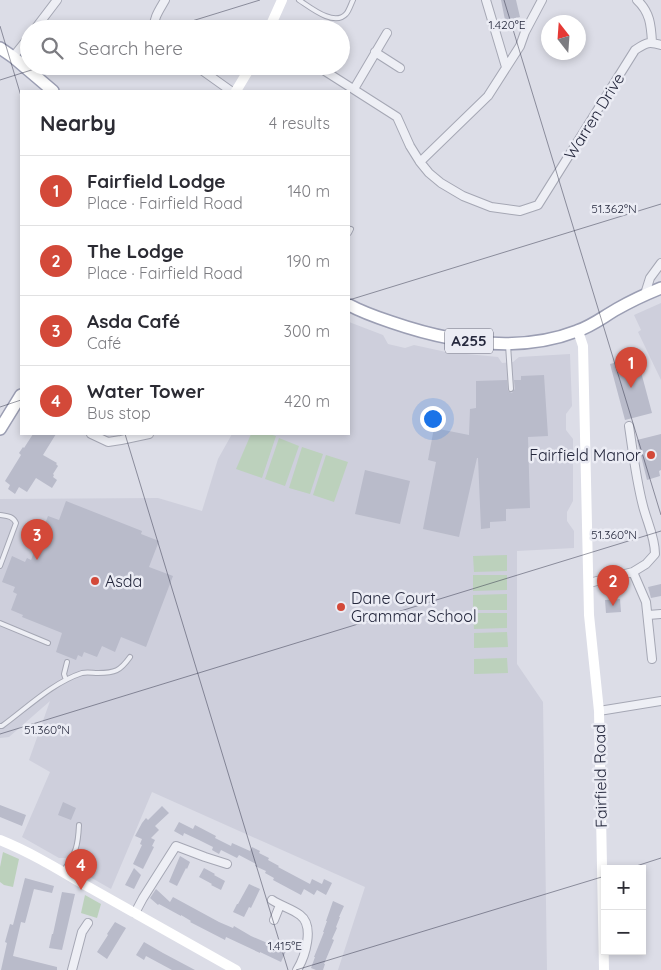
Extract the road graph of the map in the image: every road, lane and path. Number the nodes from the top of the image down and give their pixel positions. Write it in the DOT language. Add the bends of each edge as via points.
graph roads {
  1 [pos="57,0"];
  2 [pos="165,0"];
  3 [pos="282,0"];
  4 [pos="299,0"];
  5 [pos="354,0"];
  6 [pos="486,0"];
  7 [pos="542,0"];
  8 [pos="636,0"];
  9 [pos="42,20"];
  10 [pos="155,20"];
  11 [pos="273,20"];
  12 [pos="387,33"];
  13 [pos="652,42"];
  14 [pos="661,45"];
  15 [pos="0,48"];
  16 [pos="20,49"];
  17 [pos="375,52"];
  18 [pos="13,57"];
  19 [pos="20,63"];
  20 [pos="400,68"];
  21 [pos="506,68"];
  22 [pos="34,75"];
  23 [pos="209,75"];
  24 [pos="246,75"];
  25 [pos="331,75"];
  26 [pos="354,89"];
  27 [pos="52,90"];
  28 [pos="230,90"];
  29 [pos="237,90"];
  30 [pos="420,162"];
  31 [pos="661,263"];
  32 [pos="661,288"];
  33 [pos="645,294"];
  34 [pos="350,306"];
  35 [pos="578,331"];
  36 [pos="508,343"];
  37 [pos="511,389"];
  38 [pos="20,398"];
  39 [pos="629,426"];
  40 [pos="0,428"];
  41 [pos="93,435"];
  42 [pos="144,435"];
  43 [pos="0,515"];
  44 [pos="0,566"];
  45 [pos="633,572"];
  46 [pos="589,583"];
  47 [pos="661,614"];
  48 [pos="648,615"];
  49 [pos="0,623"];
  50 [pos="48,642"];
  51 [pos="130,657"];
  52 [pos="652,659"];
  53 [pos="67,662"];
  54 [pos="66,680"];
  55 [pos="661,701"];
  56 [pos="599,711"];
  57 [pos="0,726"];
  58 [pos="79,825"];
  59 [pos="0,840"];
  60 [pos="227,864"];
  61 [pos="63,872"];
  62 [pos="272,900"];
  63 [pos="280,905"];
  64 [pos="135,913"];
  65 [pos="274,920"];
  66 [pos="88,923"];
  67 [pos="72,970"];
  68 [pos="236,970"];
  69 [pos="297,970"];
  70 [pos="604,970"];
  1 -- 9 [label="street"];
  2 -- 10 [label="street"];
  3 -- 11 [label="street"];
  4 -- 5 [label="lane" via="332,18 346,14"];
  6 -- 21 [label="street"];
  7 -- 21 [label="street"];
  8 -- 13 [label="street" via="648,13"];
  12 -- 17 [label="street"];
  13 -- 14 [label="street"];
  13 -- 30 [label="street, Warren Drive" via="636,50 538,205 520,211 491,207 441,183"];
  15 -- 18 [label="main road"];
  16 -- 18 [label="street"];
  17 -- 20 [label="street"];
  17 -- 26 [label="street"];
  18 -- 19 [label="main road"];
  21 -- 30 [label="street" via="488,96"];
  22 -- 27 [label="main road"];
  23 -- 28 [label="street"];
  24 -- 29 [label="street"];
  25 -- 26 [label="street"];
  26 -- 30 [label="street" via="397,117"];
  31 -- 33 [label="street" via="650,278"];
  32 -- 33 [label="main road, A255"];
  33 -- 35 [label="main road, A255"];
  34 -- 36 [label="main road, A255" via="414,330 474,342"];
  35 -- 36 [label="main road, A255" via="543,340"];
  35 -- 46 [label="street, Fairfield Road" via="583,346"];
  36 -- 37 [label="lane"];
  38 -- 40 [label="main road"];
  39 -- 45 [label="street" via="641,498 655,544 655,554"];
  41 -- 42 [label="street" via="108,442"];
  43 -- 44 [label="lane" via="11,517 16,523"];
  45 -- 46 [label="street"];
  45 -- 48 [label="street"];
  46 -- 56 [label="street, Fairfield Road" via="589,616"];
  47 -- 48 [label="street"];
  48 -- 52 [label="street"];
  49 -- 50 [label="lane"];
  51 -- 54 [label="lane" via="122,668 115,671 84,672"];
  53 -- 54 [label="lane"];
  54 -- 57 [label="lane" via="53,686"];
  55 -- 56 [label="street"];
  56 -- 70 [label="street, Fairfield Road"];
  58 -- 61 [label="lane" via="78,843"];
  59 -- 61 [label="street"];
  60 -- 64 [label="street" via="205,858 178,842"];
  61 -- 64 [label="street"];
  62 -- 63 [label="street"];
  63 -- 65 [label="street"];
  63 -- 69 [label="street" via="302,916 308,925 308,938"];
  64 -- 68 [label="street"];
  66 -- 67 [label="street" via="82,932"];
}
